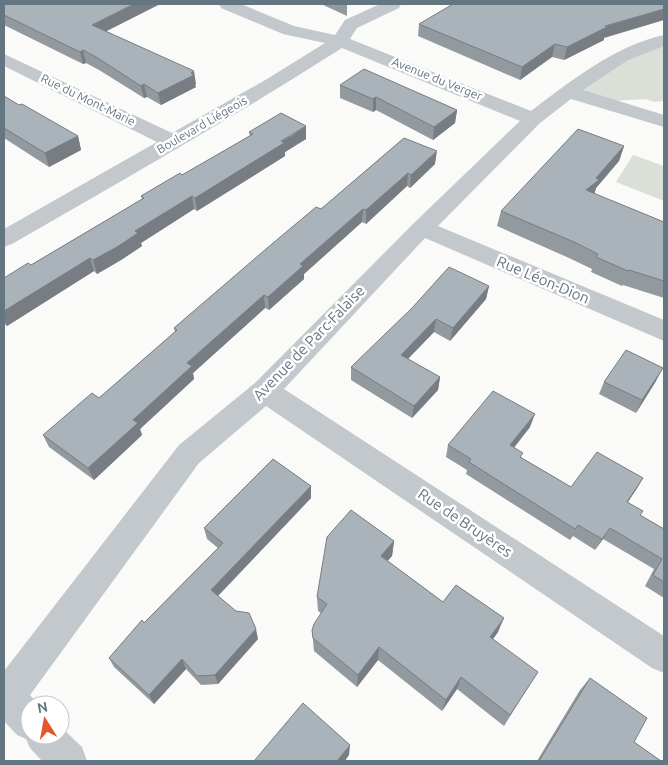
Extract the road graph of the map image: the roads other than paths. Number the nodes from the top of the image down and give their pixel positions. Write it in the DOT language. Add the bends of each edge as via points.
graph roads {
  1 [pos="227,4"];
  2 [pos="267,4"];
  3 [pos="393,4"];
  4 [pos="664,40"];
  5 [pos="340,41"];
  6 [pos="4,59"];
  7 [pos="568,92"];
  8 [pos="533,119"];
  9 [pos="664,121"];
  10 [pos="173,142"];
  11 [pos="422,228"];
  12 [pos="4,239"];
  13 [pos="664,331"];
  14 [pos="265,391"];
  15 [pos="664,656"];
  16 [pos="14,707"];
  17 [pos="53,745"];
  18 [pos="68,761"];
  1 -- 5 [label="street, Avenue du Verger" via="289,30"];
  2 -- 5 [label="street, Avenue du Verger" via="319,26"];
  3 -- 5 [label="street, Boulevard Liégeois" via="351,24"];
  4 -- 7 [label="street, Avenue de Parc-Falaise" via="622,56"];
  5 -- 8 [label="street, Avenue du Verger"];
  5 -- 10 [label="street, Boulevard Liégeois"];
  6 -- 10 [label="street, Rue du Mont-Marie"];
  7 -- 8 [label="street, Avenue de Parc-Falaise"];
  7 -- 9 [label="street"];
  8 -- 11 [label="street, Avenue de Parc-Falaise"];
  10 -- 12 [label="street, Boulevard Liégeois"];
  11 -- 13 [label="street, Rue Léon-Dion"];
  11 -- 14 [label="street, Avenue de Parc-Falaise"];
  14 -- 15 [label="street, Rue de Bruyères"];
  14 -- 16 [label="street, Avenue de Parc-Falaise" via="189,454 144,512"];
  17 -- 18 [label="street"];
}
